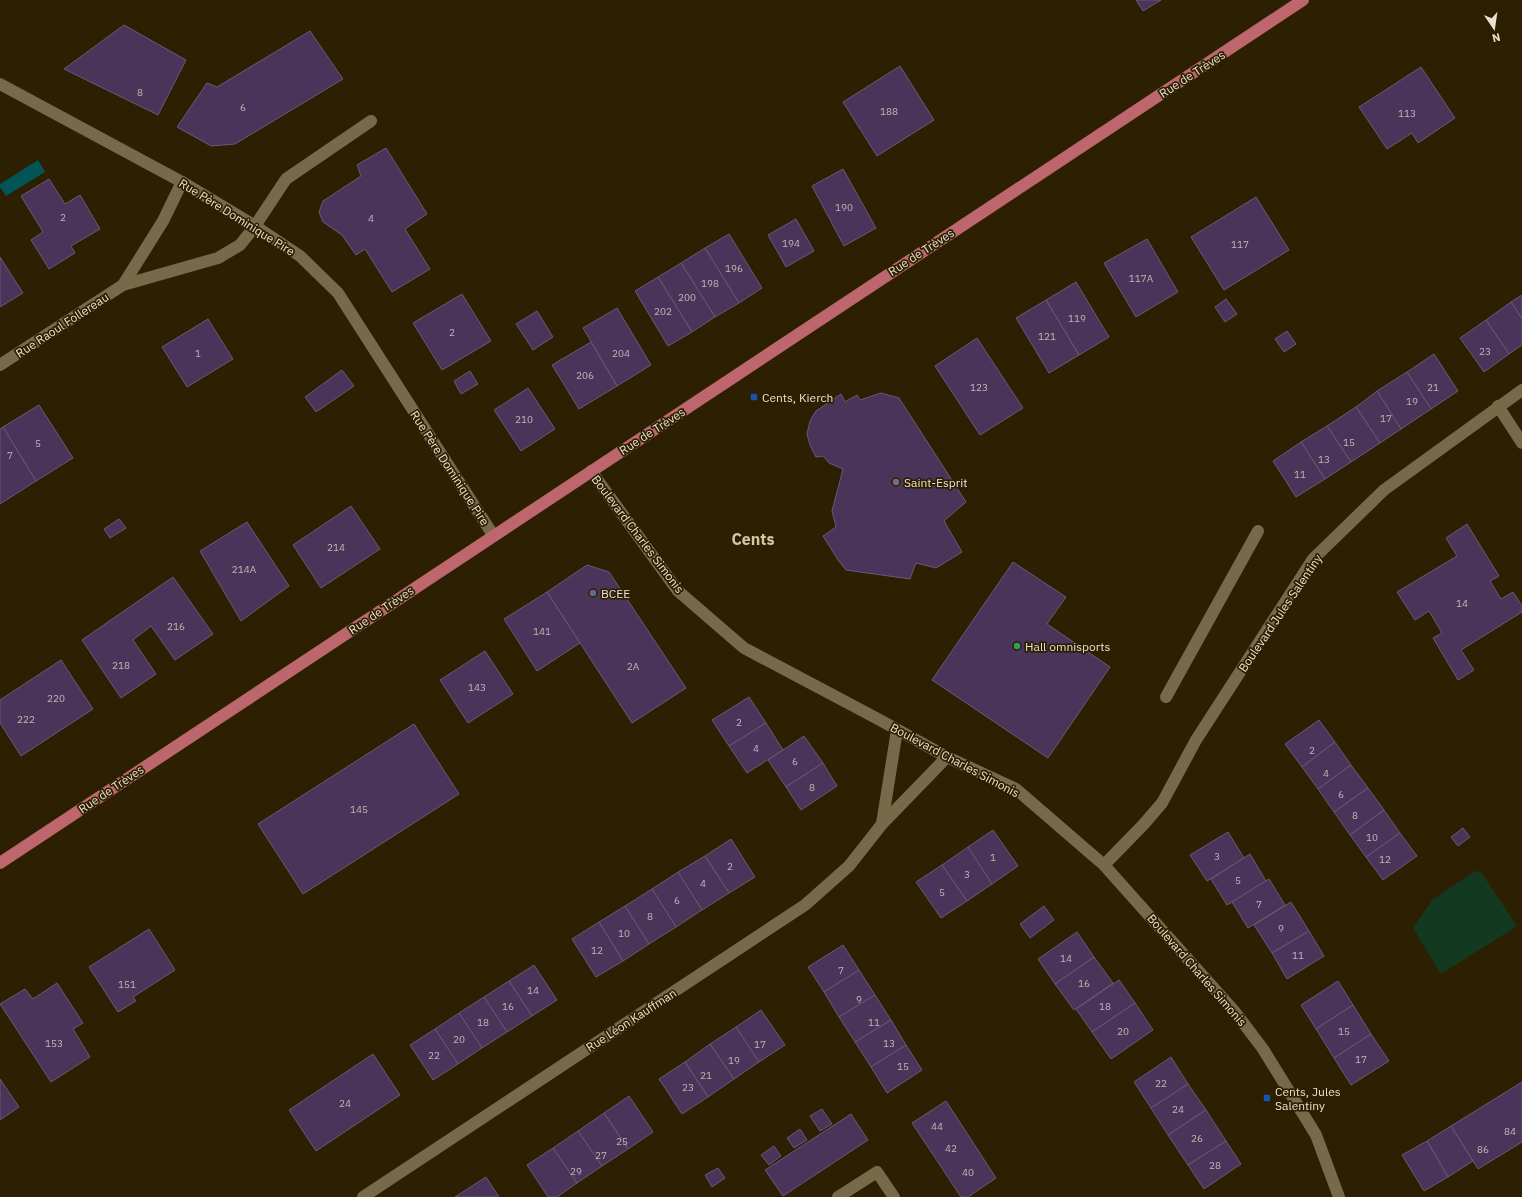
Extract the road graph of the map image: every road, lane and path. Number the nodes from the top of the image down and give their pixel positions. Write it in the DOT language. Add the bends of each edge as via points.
graph roads {
  1 [pos="1303,0"];
  2 [pos="0,84"];
  3 [pos="371,121"];
  4 [pos="182,182"];
  5 [pos="255,226"];
  6 [pos="123,284"];
  7 [pos="0,365"];
  8 [pos="1522,390"];
  9 [pos="1498,406"];
  10 [pos="1522,443"];
  11 [pos="591,471"];
  12 [pos="1258,531"];
  13 [pos="494,535"];
  14 [pos="1166,697"];
  15 [pos="897,730"];
  16 [pos="947,757"];
  17 [pos="882,824"];
  18 [pos="0,863"];
  19 [pos="1104,865"];
  20 [pos="363,1197"];
  21 [pos="838,1197"];
  22 [pos="894,1197"];
  23 [pos="1339,1197"];
  1 -- 11 [label="main road, Rue de Trèves"];
  2 -- 4 [label="street, Rue Père Dominique Pire"];
  3 -- 5 [label="street, Rue Raoul Follereau" via="286,179"];
  4 -- 5 [label="street, Rue Père Dominique Pire"];
  4 -- 6 [label="street, Rue Raoul Follereau" via="163,221"];
  5 -- 6 [label="street, Rue Raoul Follereau" via="240,245 218,258"];
  5 -- 13 [label="street, Rue Père Dominique Pire" via="300,256 338,293"];
  6 -- 7 [label="street, Rue Raoul Follereau"];
  8 -- 9 [label="street, Boulevard Jules Salentiny"];
  9 -- 10 [label="street"];
  9 -- 19 [label="street, Boulevard Jules Salentiny" via="1384,490 1313,559 1196,740 1162,803"];
  11 -- 13 [label="main road, Rue de Trèves"];
  11 -- 15 [label="street, Boulevard Charles Simonis" via="678,590 744,648"];
  12 -- 14 [label="street"];
  13 -- 18 [label="main road, Rue de Trèves"];
  15 -- 16 [label="street, Boulevard Charles Simonis"];
  15 -- 17 [label="street, Rue Léon Kauffman"];
  16 -- 17 [label="street, Rue Léon Kauffman"];
  16 -- 19 [label="street, Boulevard Charles Simonis" via="1016,789"];
  17 -- 20 [label="street, Rue Léon Kauffman" via="849,866 806,905"];
  19 -- 23 [label="street, Boulevard Charles Simonis" via="1235,1012 1264,1049 1316,1135"];
  21 -- 22 [label="street" via="877,1172"];
}
